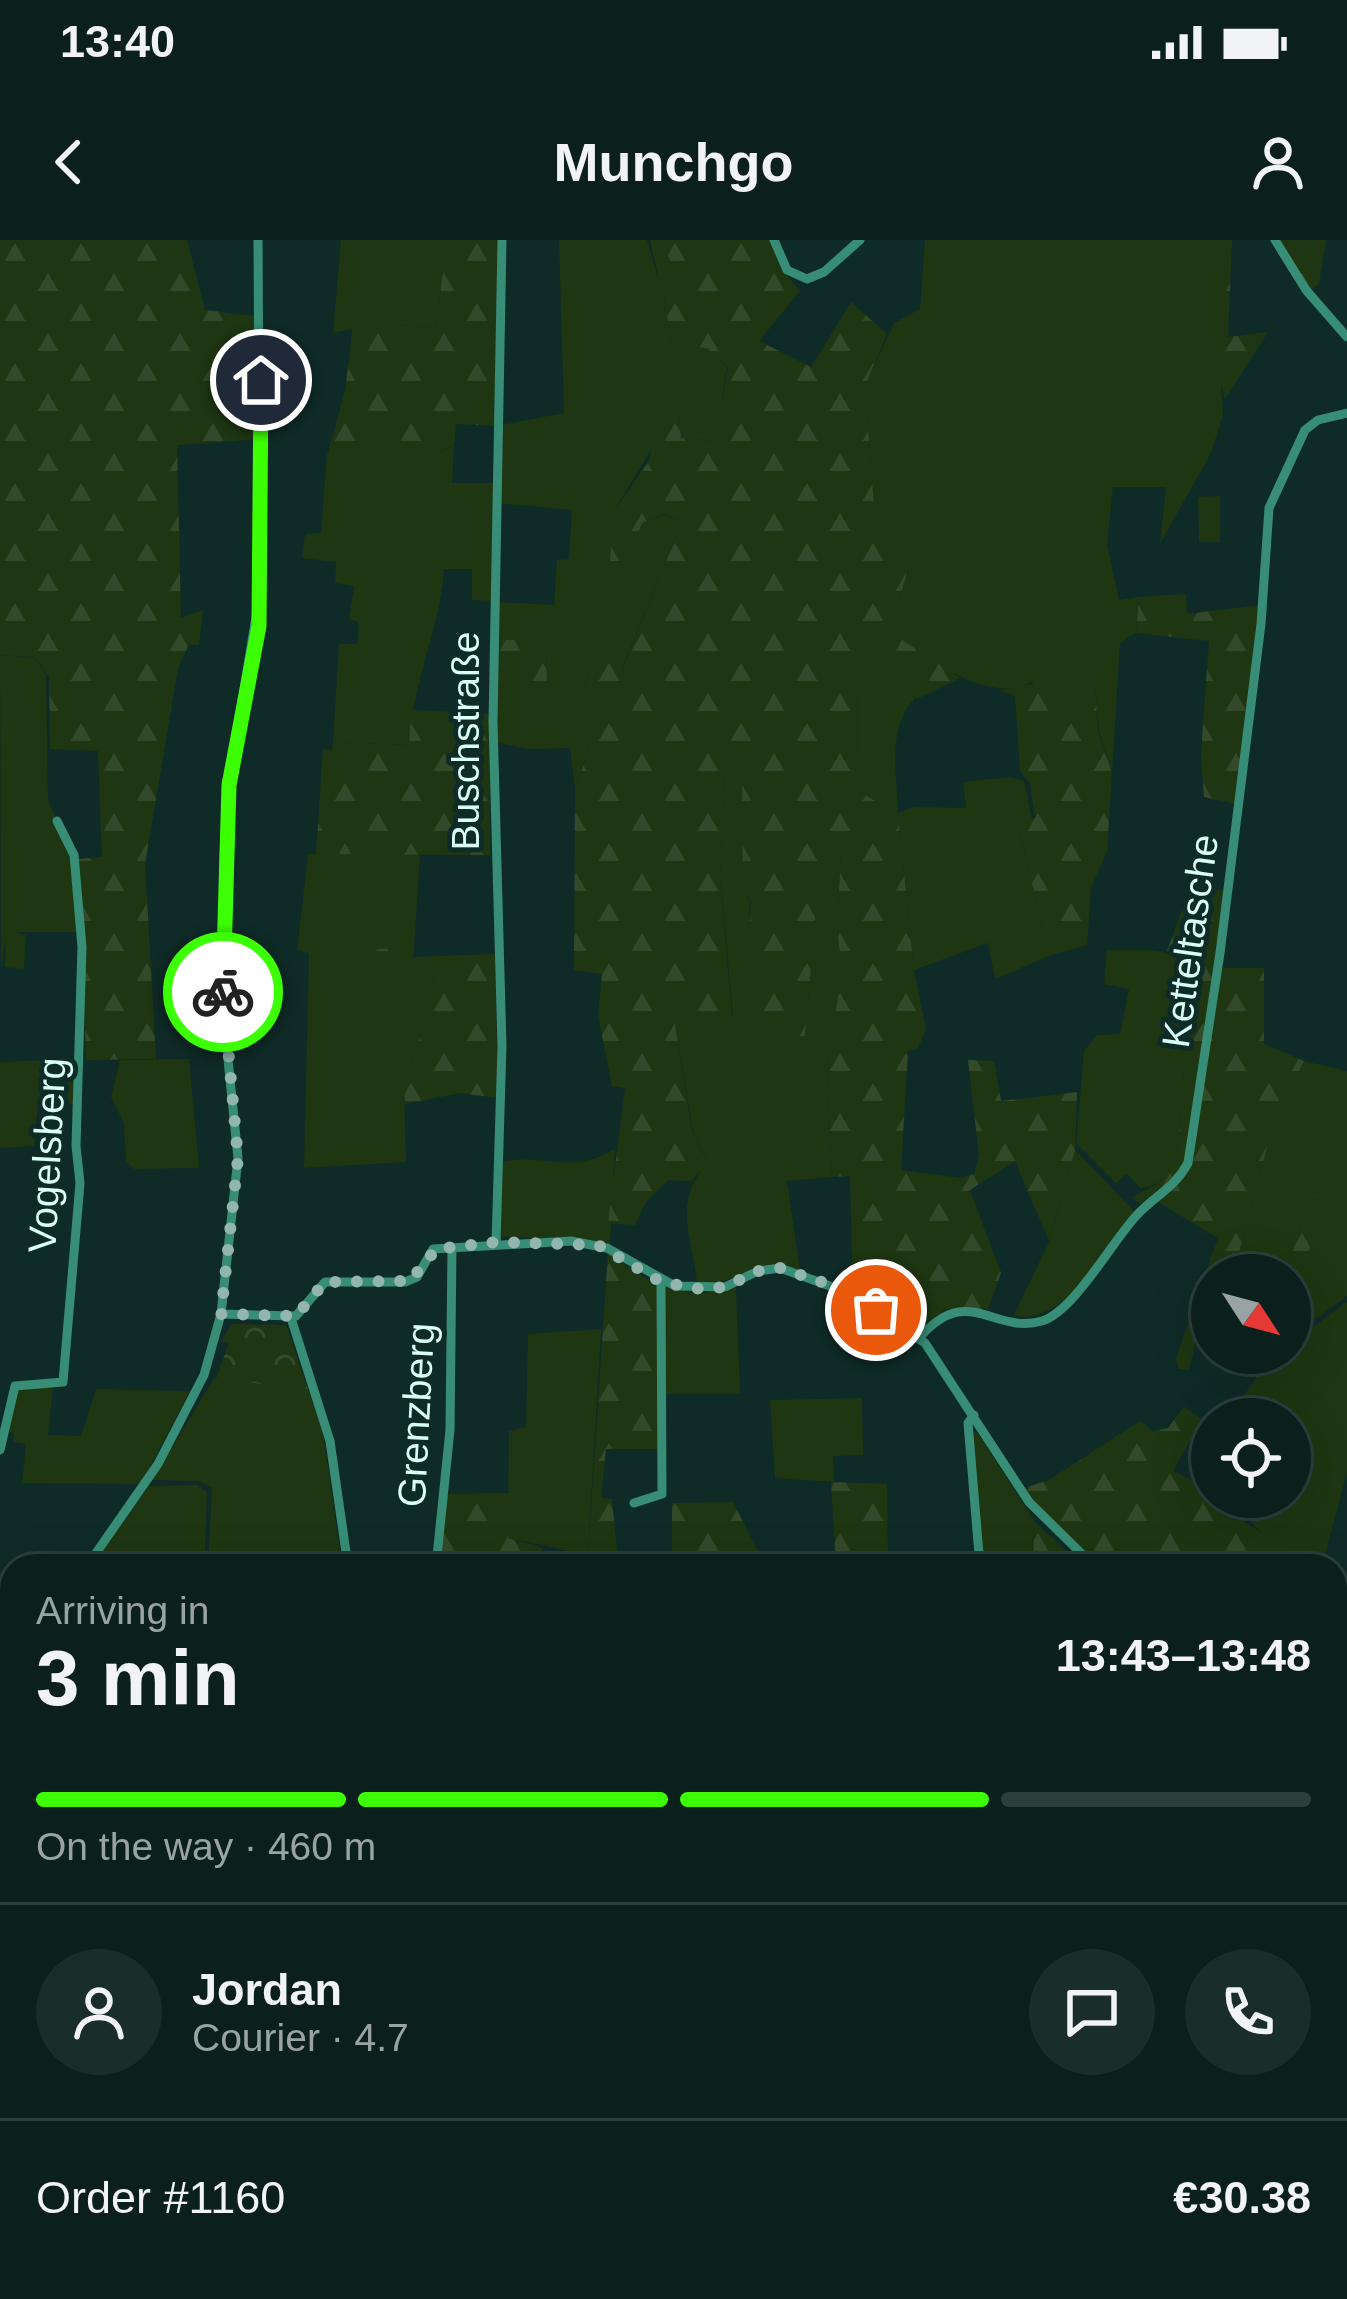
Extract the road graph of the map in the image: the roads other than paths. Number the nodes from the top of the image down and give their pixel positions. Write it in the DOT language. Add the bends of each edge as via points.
graph roads {
  1 [pos="259,240"];
  2 [pos="502,240"];
  3 [pos="774,240"];
  4 [pos="860,240"];
  5 [pos="1274,240"];
  6 [pos="1347,337"];
  7 [pos="1347,413"];
  8 [pos="57,820"];
  9 [pos="496,1242"];
  10 [pos="452,1247"];
  11 [pos="661,1282"];
  12 [pos="221,1314"];
  13 [pos="291,1318"];
  14 [pos="920,1337"];
  15 [pos="974,1415"];
  16 [pos="0,1450"];
  17 [pos="634,1503"];
  18 [pos="95,1554"];
  19 [pos="346,1554"];
  20 [pos="437,1554"];
  21 [pos="979,1554"];
  22 [pos="1081,1554"];
  1 -- 12 [label="street" via="260,592 224,855 225,1030 238,1158"];
  2 -- 9 [label="street, Buschstraße" via="493,722 502,1046"];
  3 -- 4 [label="street" via="789,272 807,279"];
  5 -- 6 [label="street"];
  7 -- 14 [label="street, Ketteltasche" via="1305,430 1269,508 1261,623 1188,1163 1050,1317 1032,1322 957,1311"];
  8 -- 16 [label="street, Vogelsberg" via="74,855 82,946 80,1177 63,1382 15,1386"];
  9 -- 10 [label="street"];
  9 -- 11 [label="street" via="598,1245"];
  10 -- 13 [label="street, Grenzberg" via="430,1251 410,1281 325,1282"];
  10 -- 20 [label="street, Grenzberg" via="450,1430"];
  11 -- 14 [label="street" via="717,1288 780,1268 849,1294"];
  11 -- 17 [label="street" via="662,1494"];
  12 -- 13 [label="street"];
  12 -- 18 [label="street" via="205,1372 172,1438"];
  13 -- 19 [label="street, Grenzberg" via="330,1441"];
  14 -- 15 [label="street"];
  15 -- 21 [label="street" via="968,1423"];
  15 -- 22 [label="street" via="1039,1515"];
}
